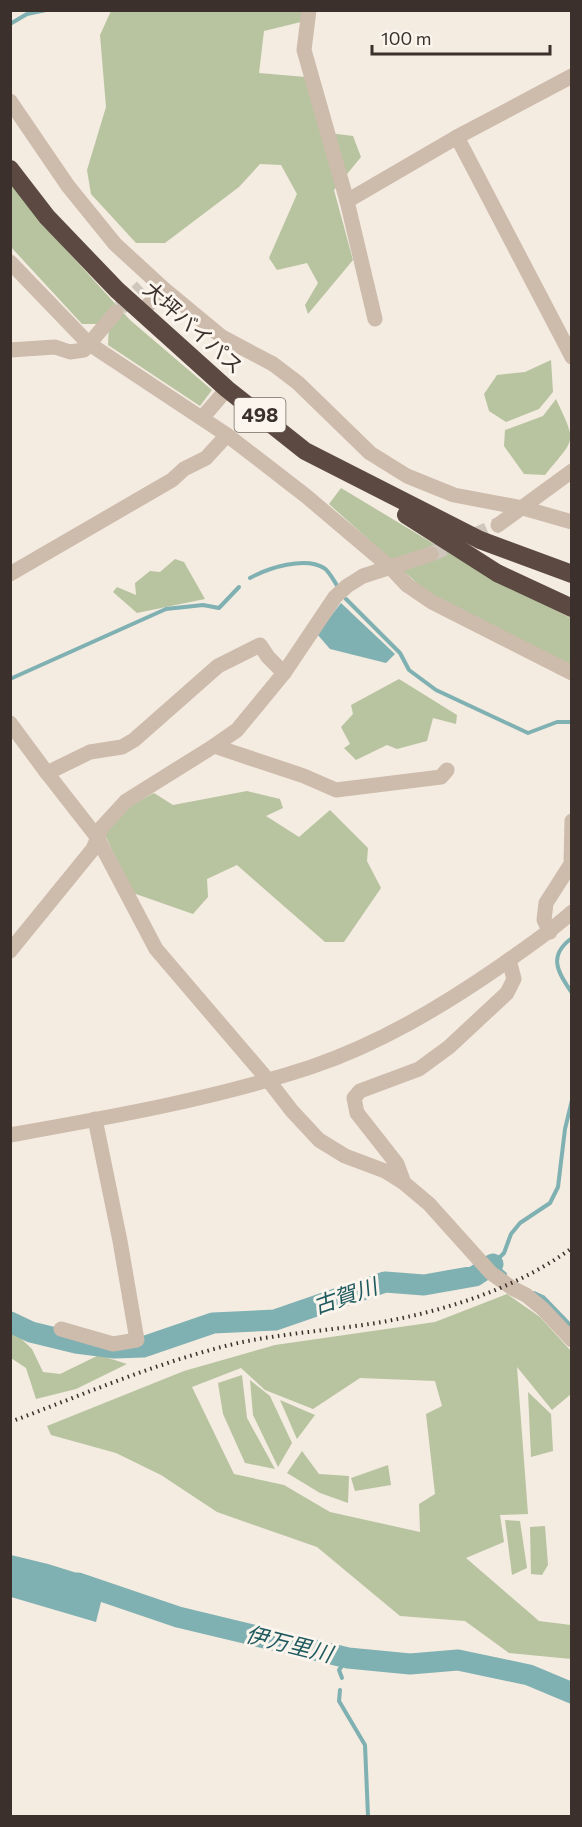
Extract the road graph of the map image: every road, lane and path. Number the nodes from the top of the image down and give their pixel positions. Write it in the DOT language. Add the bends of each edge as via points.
graph roads {
  1 [pos="309,10"];
  2 [pos="572,76"];
  3 [pos="10,101"];
  4 [pos="457,137"];
  5 [pos="10,169"];
  6 [pos="347,201"];
  7 [pos="115,244"];
  8 [pos="10,262"];
  9 [pos="142,287"];
  10 [pos="164,289"];
  11 [pos="116,312"];
  12 [pos="141,312"];
  13 [pos="375,320"];
  14 [pos="88,343"];
  15 [pos="10,350"];
  16 [pos="572,357"];
  17 [pos="227,388"];
  18 [pos="202,418"];
  19 [pos="227,435"];
  20 [pos="305,451"];
  21 [pos="572,471"];
  22 [pos="523,508"];
  23 [pos="572,522"];
  24 [pos="498,525"];
  25 [pos="431,554"];
  26 [pos="391,568"];
  27 [pos="569,573"];
  28 [pos="10,574"];
  29 [pos="572,608"];
  30 [pos="284,673"];
  31 [pos="572,673"];
  32 [pos="10,723"];
  33 [pos="214,746"];
  34 [pos="447,770"];
  35 [pos="46,773"];
  36 [pos="572,821"];
  37 [pos="97,837"];
  38 [pos="572,912"];
  39 [pos="550,932"];
  40 [pos="13,942"];
  41 [pos="509,960"];
  42 [pos="268,1080"];
  43 [pos="95,1119"];
  44 [pos="10,1135"];
  45 [pos="404,1182"];
  46 [pos="61,1329"];
  47 [pos="572,1340"];
  1 -- 6 [label="street" via="304,50"];
  2 -- 4 [label="street"];
  3 -- 7 [label="street" via="68,186"];
  4 -- 6 [label="street"];
  4 -- 16 [label="street"];
  5 -- 12 [label="highway, 大坪バイパス / 498" via="47,217"];
  6 -- 13 [label="street"];
  7 -- 9 [label="street" via="114,252 142,280"];
  7 -- 10 [label="street"];
  8 -- 14 [label="street"];
  10 -- 12 [label="street"];
  10 -- 22 [label="street" via="222,337 273,363 370,453 454,495"];
  11 -- 14 [label="street"];
  12 -- 17 [label="highway, 大坪バイパス / 498"];
  14 -- 15 [label="street" via="84,350 70,352 55,348"];
  14 -- 18 [label="street"];
  17 -- 18 [label="street"];
  17 -- 20 [label="highway, 大坪バイパス / 498"];
  18 -- 19 [label="street"];
  19 -- 26 [label="street"];
  19 -- 28 [label="street" via="206,458 172,480"];
  20 -- 27 [label="highway, 大坪バイパス / 498" via="480,540"];
  20 -- 29 [label="highway" via="497,573"];
  21 -- 22 [label="street"];
  22 -- 23 [label="street"];
  22 -- 24 [label="street"];
  25 -- 26 [label="street"];
  26 -- 30 [label="street" via="363,576 335,597"];
  26 -- 31 [label="street" via="432,602"];
  30 -- 33 [label="street" via="237,730"];
  30 -- 35 [label="street" via="260,645 218,666 134,740 122,747 90,752"];
  32 -- 35 [label="street"];
  33 -- 34 [label="street" via="336,790 441,777"];
  33 -- 37 [label="street" via="126,801"];
  35 -- 37 [label="street"];
  36 -- 39 [label="street" via="571,864 546,903 544,920"];
  37 -- 40 [label="street" via="93,849"];
  37 -- 42 [label="street" via="156,948"];
  38 -- 39 [label="street"];
  39 -- 41 [label="street"];
  41 -- 42 [label="street" via="436,1008 371,1042"];
  41 -- 45 [label="street" via="514,979 507,993 449,1047 419,1069 360,1090 354,1098 357,1113 398,1164"];
  42 -- 43 [label="street"];
  42 -- 45 [label="street" via="320,1140 345,1156"];
  43 -- 44 [label="street"];
  43 -- 46 [label="street" via="137,1340 113,1344"];
  45 -- 47 [label="street" via="429,1204 487,1270 526,1295"];
}
